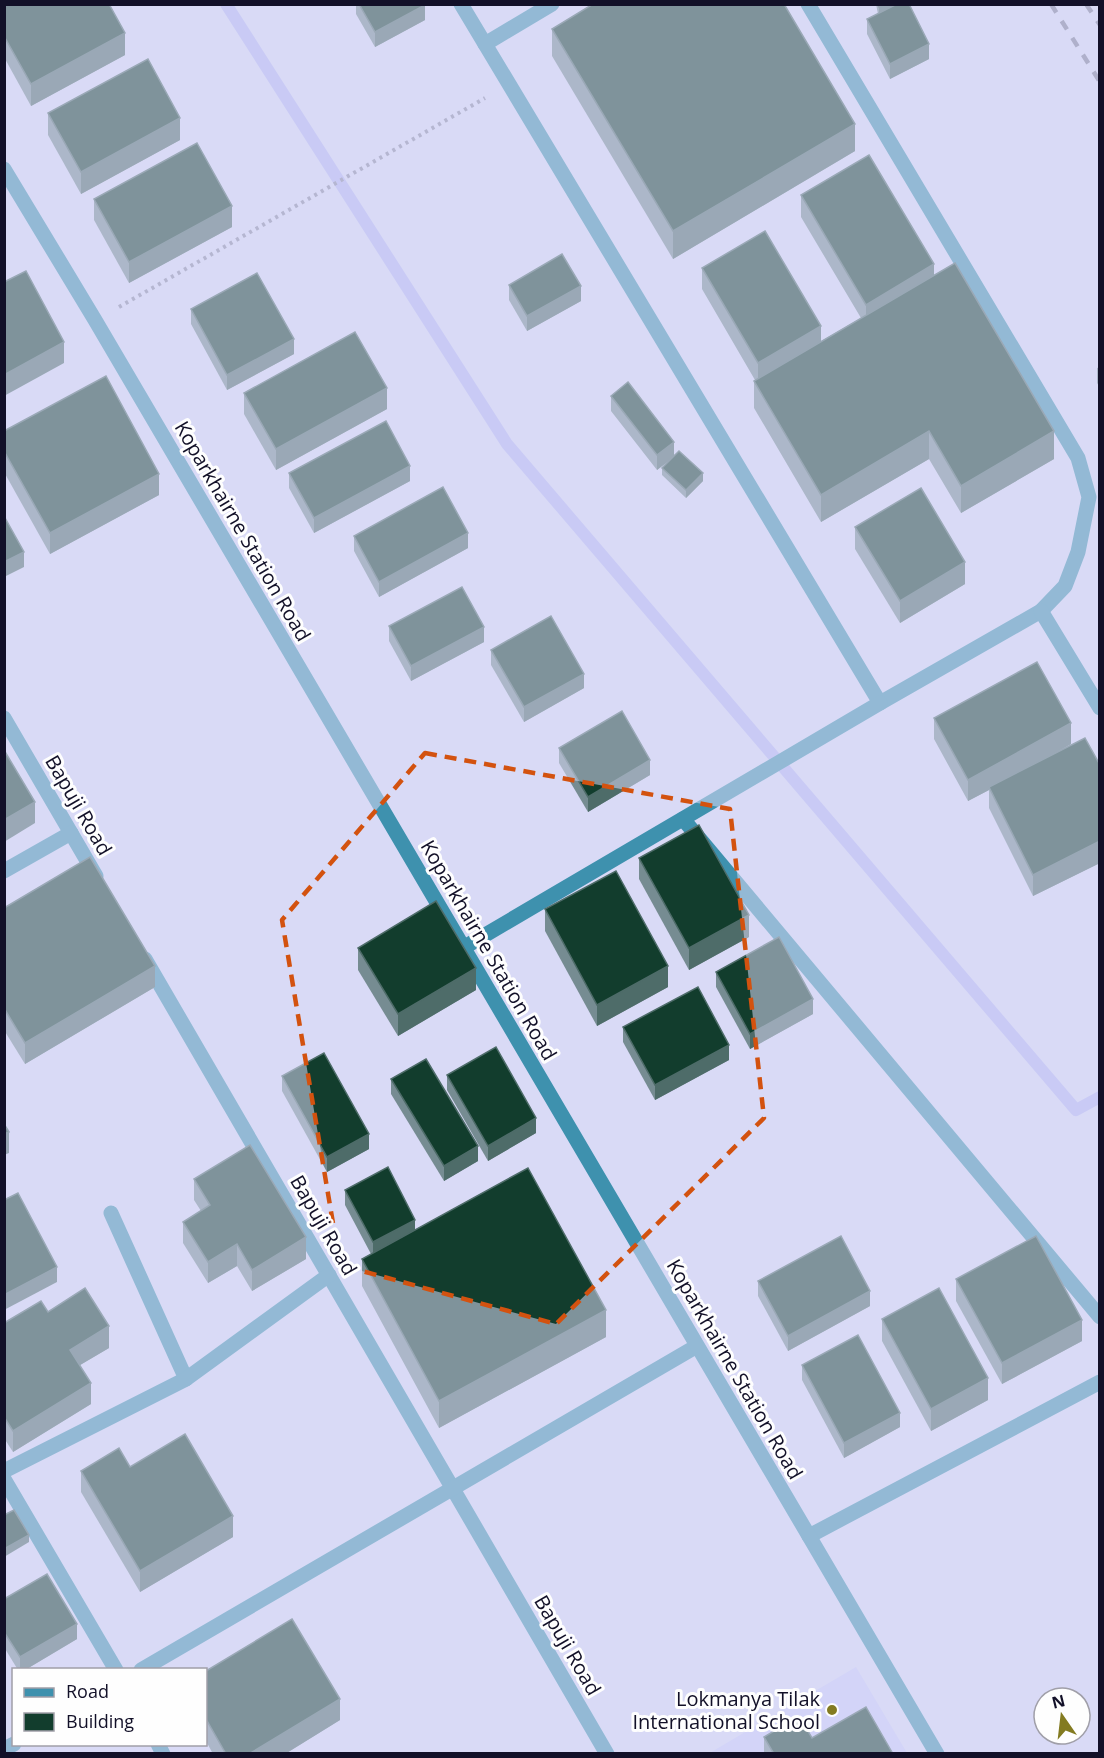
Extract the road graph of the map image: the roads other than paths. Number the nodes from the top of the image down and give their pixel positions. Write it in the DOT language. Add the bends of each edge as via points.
graph roads {
  1 [pos="461,4"];
  2 [pos="552,4"];
  3 [pos="808,4"];
  4 [pos="485,44"];
  5 [pos="4,169"];
  6 [pos="1041,611"];
  7 [pos="880,703"];
  8 [pos="1100,708"];
  9 [pos="4,718"];
  10 [pos="683,819"];
  11 [pos="71,833"];
  12 [pos="4,871"];
  13 [pos="101,884"];
  14 [pos="137,946"];
  15 [pos="464,948"];
  16 [pos="111,1213"];
  17 [pos="329,1275"];
  18 [pos="1100,1317"];
  19 [pos="697,1346"];
  20 [pos="186,1379"];
  21 [pos="1100,1382"];
  22 [pos="4,1471"];
  23 [pos="4,1479"];
  24 [pos="453,1489"];
  25 [pos="809,1536"];
  26 [pos="115,1668"];
  27 [pos="144,1668"];
  28 [pos="607,1754"];
  29 [pos="937,1754"];
  1 -- 4 [label="street"];
  2 -- 4 [label="street"];
  3 -- 6 [label="street" via="1078,458 1089,497 1078,552 1065,586"];
  4 -- 7 [label="street"];
  5 -- 15 [label="street, Koparkhairne Station Road"];
  6 -- 7 [label="street"];
  6 -- 8 [label="street"];
  7 -- 10 [label="street"];
  9 -- 11 [label="street, Bapuji Road"];
  10 -- 15 [label="street"];
  10 -- 18 [label="street"];
  11 -- 12 [label="street"];
  11 -- 13 [label="street, Bapuji Road"];
  14 -- 17 [label="street, Bapuji Road"];
  15 -- 19 [label="street, Koparkhairne Station Road"];
  16 -- 20 [label="street"];
  17 -- 20 [label="street"];
  17 -- 24 [label="street, Bapuji Road"];
  19 -- 24 [label="street"];
  19 -- 25 [label="street, Koparkhairne Station Road"];
  20 -- 22 [label="street"];
  21 -- 25 [label="street"];
  23 -- 26 [label="street"];
  24 -- 27 [label="street"];
  24 -- 28 [label="street, Bapuji Road"];
  25 -- 29 [label="street, Koparkhairne Station Road"];
}
